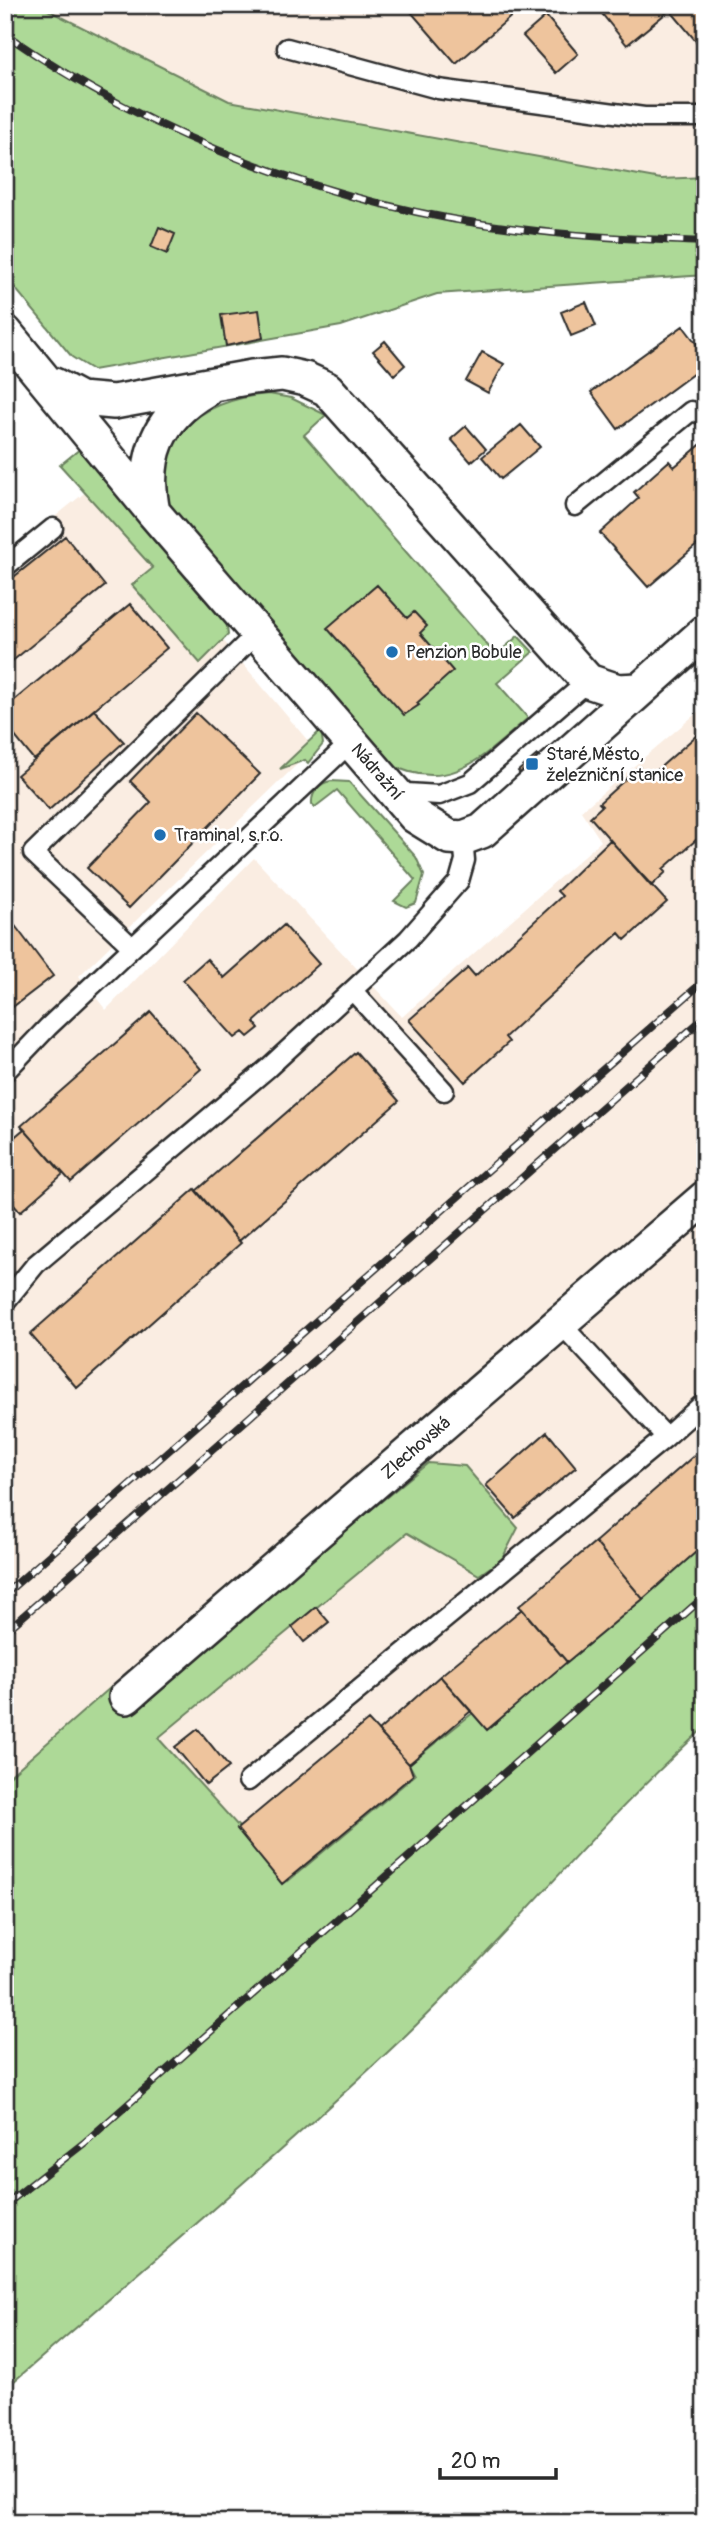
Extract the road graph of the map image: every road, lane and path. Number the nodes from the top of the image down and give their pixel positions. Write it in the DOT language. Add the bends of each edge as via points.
graph roads {
  1 [pos="287,48"];
  2 [pos="705,117"];
  3 [pos="5,332"];
  4 [pos="49,382"];
  5 [pos="212,386"];
  6 [pos="705,415"];
  7 [pos="575,506"];
  8 [pos="153,512"];
  9 [pos="53,528"];
  10 [pos="5,567"];
  11 [pos="705,632"];
  12 [pos="257,633"];
  13 [pos="588,681"];
  14 [pos="638,690"];
  15 [pos="351,742"];
  16 [pos="389,786"];
  17 [pos="463,838"];
  18 [pos="132,947"];
  19 [pos="354,991"];
  20 [pos="5,1072"];
  21 [pos="444,1091"];
  22 [pos="705,1198"];
  23 [pos="5,1302"];
  24 [pos="560,1323"];
  25 [pos="705,1402"];
  26 [pos="666,1437"];
  27 [pos="126,1697"];
  28 [pos="248,1781"];
  1 -- 2 [label="lane" via="438,89 644,117"];
  3 -- 4 [label="street, Nádražní"];
  4 -- 5 [label="street, Nádražní" via="80,399 104,402"];
  4 -- 8 [label="street, Nádražní"];
  5 -- 8 [label="street, Nádražní" via="172,413 163,429 149,468"];
  5 -- 13 [label="street, Nádražní" via="282,374 327,389"];
  6 -- 7 [label="lane" via="691,411"];
  8 -- 12 [label="street, Nádražní"];
  9 -- 10 [label="lane"];
  11 -- 14 [label="street"];
  12 -- 15 [label="street, Nádražní"];
  12 -- 18 [label="lane" via="33,853"];
  13 -- 14 [label="street" via="618,691"];
  13 -- 16 [label="lane" via="470,783 439,795 407,793"];
  14 -- 17 [label="street" via="482,831"];
  15 -- 16 [label="street, Nádražní"];
  15 -- 18 [label="lane"];
  16 -- 17 [label="street, Nádražní" via="425,825"];
  17 -- 19 [label="lane" via="463,872 453,890"];
  18 -- 20 [label="lane"];
  19 -- 21 [label="lane"];
  19 -- 23 [label="lane" via="36,1264"];
  22 -- 24 [label="street, Zlechovská"];
  24 -- 26 [label="lane"];
  24 -- 27 [label="street, Zlechovská"];
  25 -- 26 [label="lane"];
  26 -- 28 [label="lane"];
}
